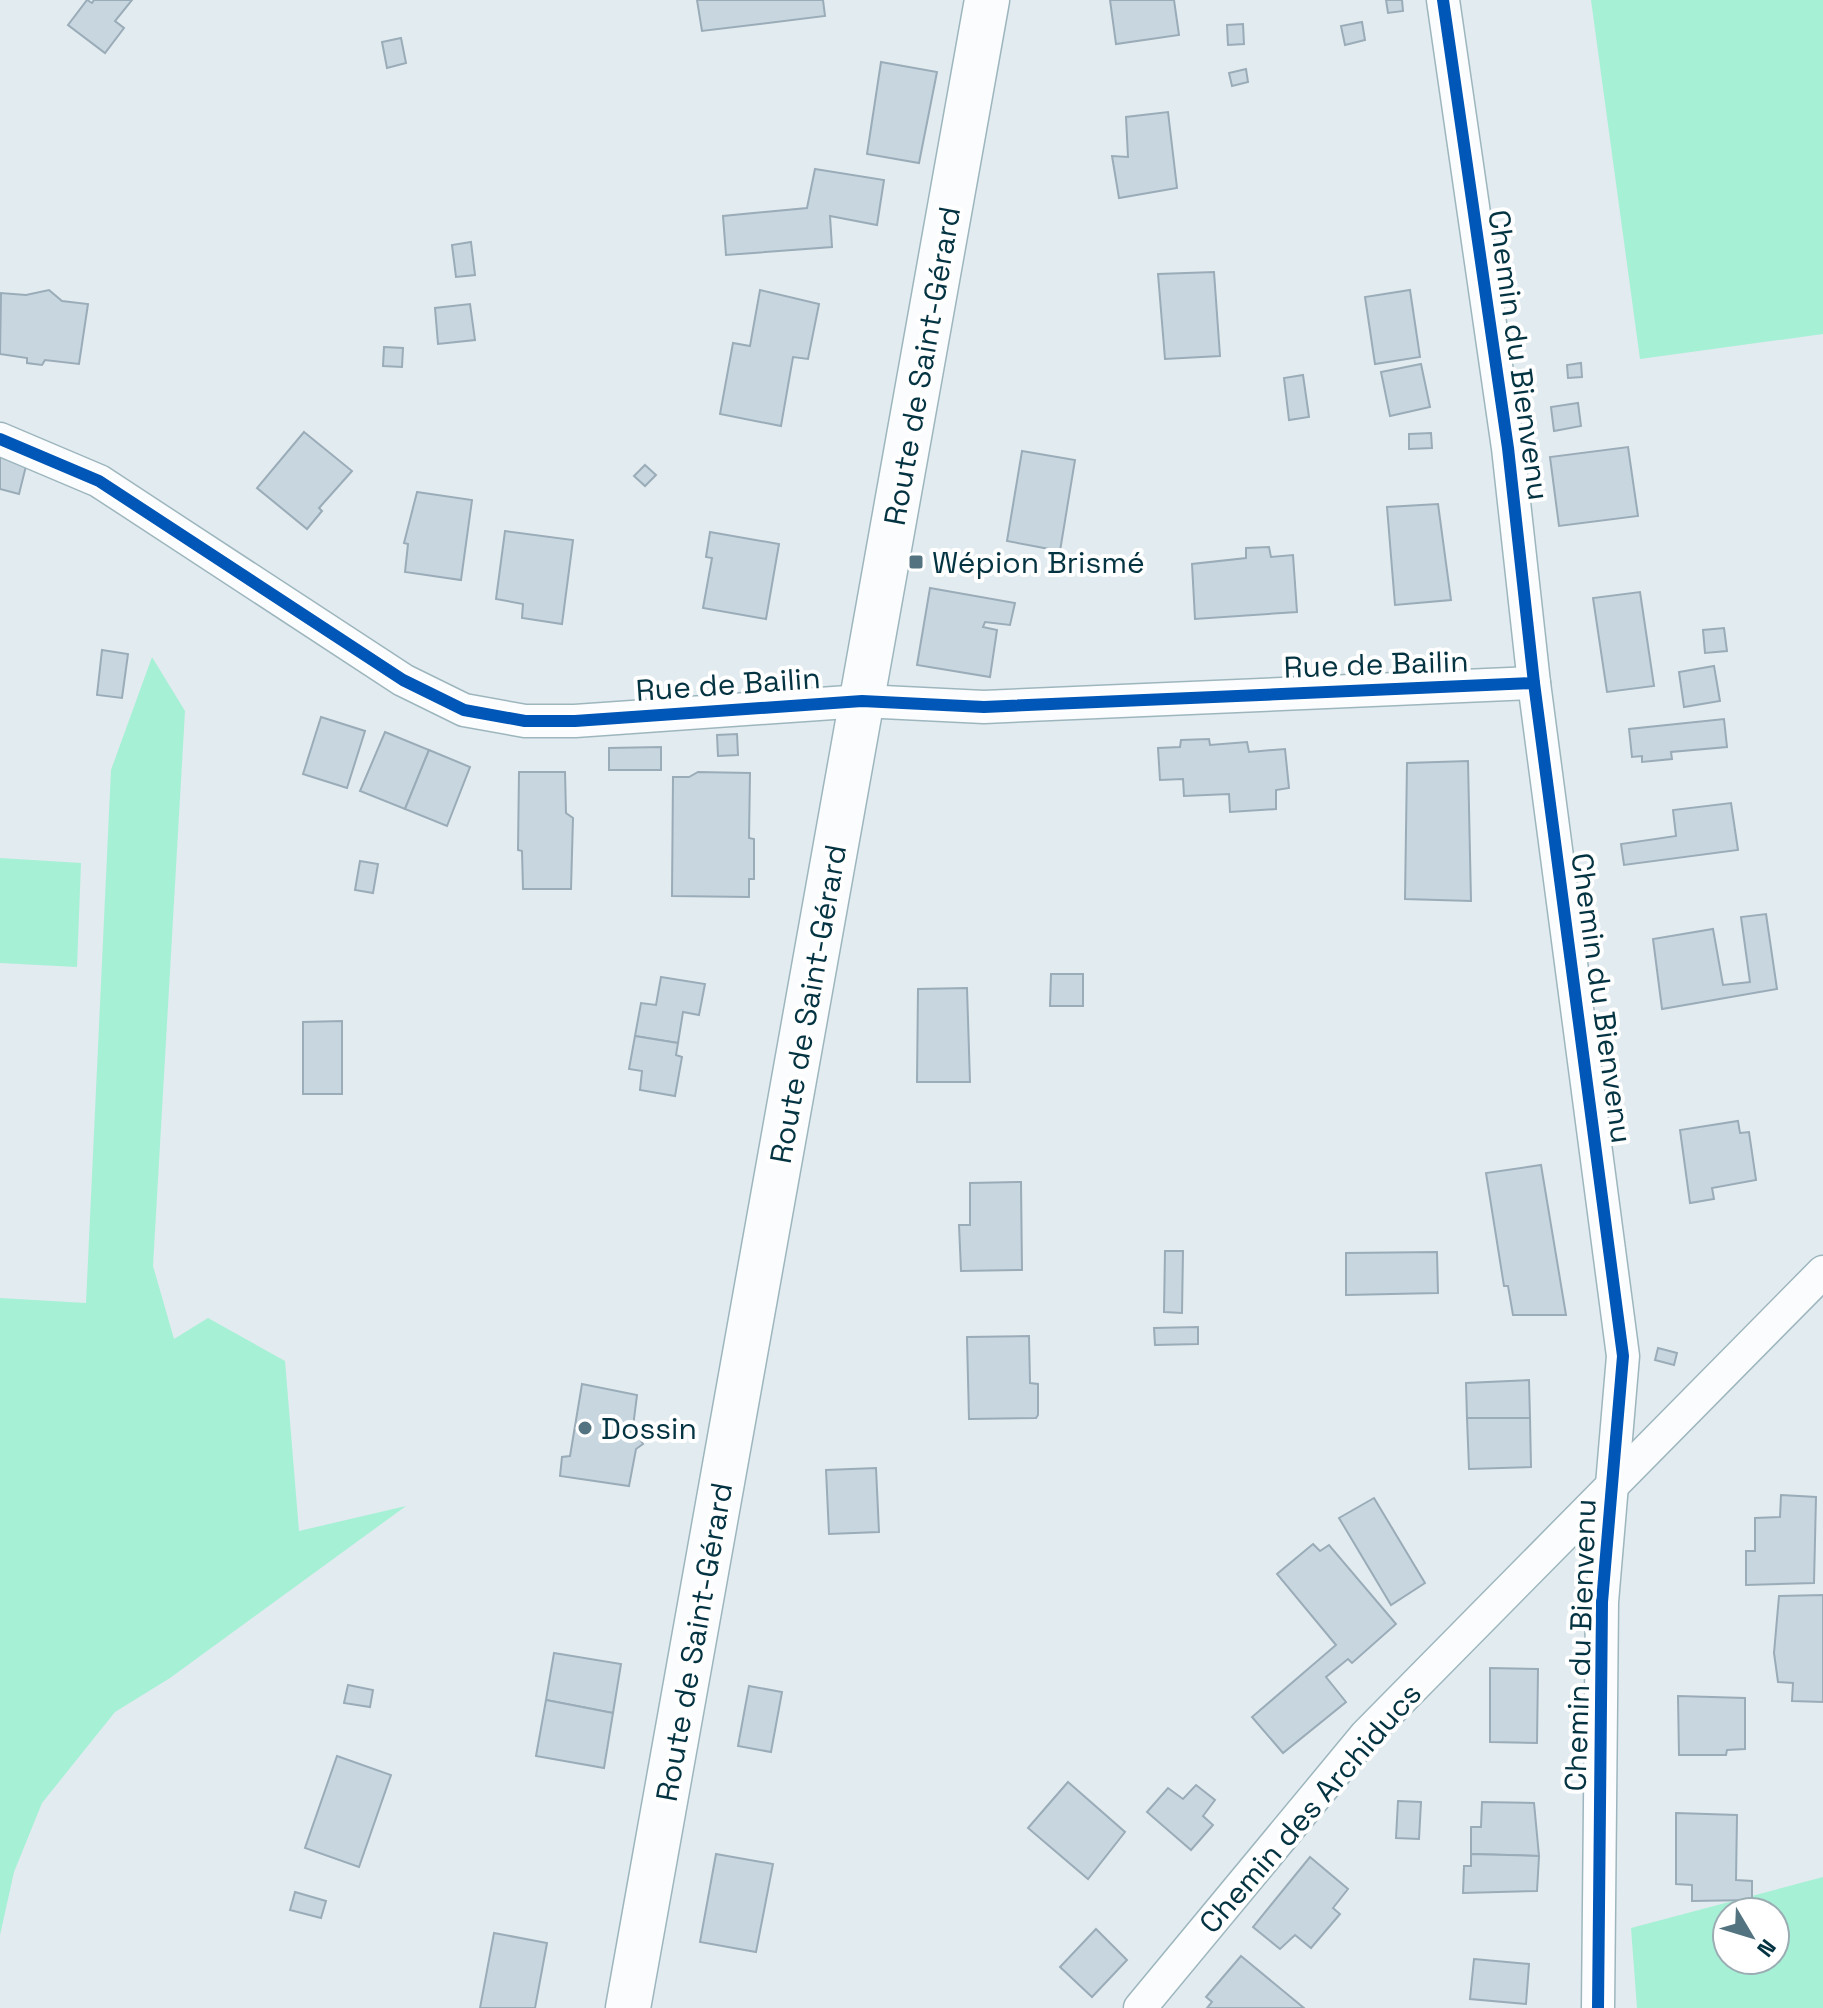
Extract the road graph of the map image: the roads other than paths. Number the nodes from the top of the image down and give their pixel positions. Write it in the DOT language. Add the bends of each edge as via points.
graph roads {
  1 [pos="987,0"];
  2 [pos="1443,0"];
  3 [pos="0,439"];
  4 [pos="1534,683"];
  5 [pos="862,701"];
  6 [pos="1823,1272"];
  7 [pos="1610,1490"];
  8 [pos="628,2008"];
  9 [pos="1140,2008"];
  10 [pos="1598,2008"];
  1 -- 5 [label="main road, Route de Saint-Gérard"];
  2 -- 4 [label="street, Chemin du Bienvenu" via="1508,448"];
  3 -- 5 [label="street, Rue de Bailin" via="99,481 403,680 464,710 525,721 575,721"];
  4 -- 5 [label="street, Rue de Bailin" via="984,707"];
  4 -- 7 [label="street, Chemin du Bienvenu" via="1623,1356"];
  5 -- 8 [label="main road, Route de Saint-Gérard"];
  6 -- 7 [label="street, Chemin des Archiducs"];
  7 -- 9 [label="street, Chemin des Archiducs" via="1366,1735"];
  7 -- 10 [label="street, Chemin du Bienvenu" via="1602,1602"];
}
